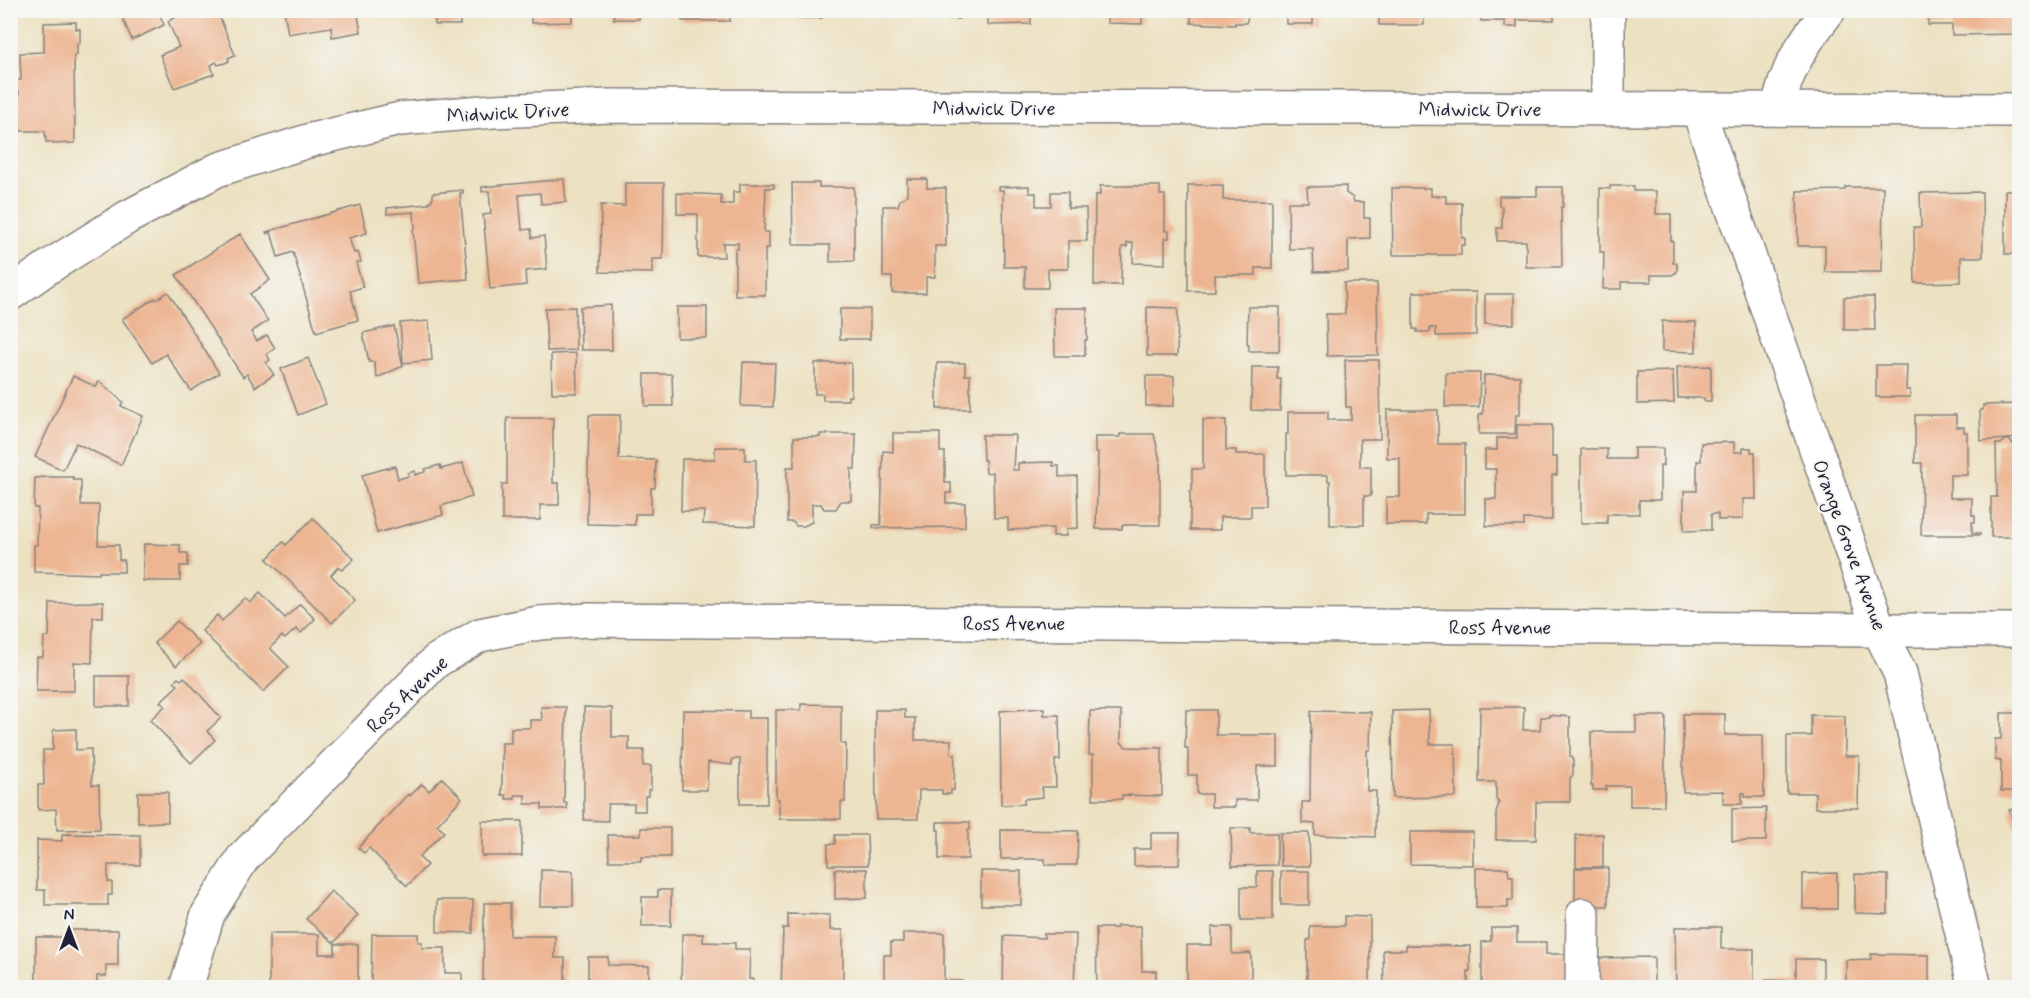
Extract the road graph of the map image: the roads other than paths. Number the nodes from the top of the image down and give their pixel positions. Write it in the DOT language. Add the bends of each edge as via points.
graph roads {
  1 [pos="1608,10"];
  2 [pos="1829,10"];
  3 [pos="1608,109"];
  4 [pos="1698,109"];
  5 [pos="1778,109"];
  6 [pos="2019,110"];
  7 [pos="10,294"];
  8 [pos="1879,630"];
  9 [pos="2019,630"];
  10 [pos="1583,915"];
  11 [pos="186,987"];
  12 [pos="1582,987"];
  13 [pos="1975,987"];
  1 -- 3 [label="street"];
  2 -- 5 [label="street" via="1795,57 1783,84"];
  3 -- 4 [label="street, Midwick Drive"];
  3 -- 7 [label="street, Midwick Drive" via="609,106 400,120 311,140 217,170 128,217"];
  4 -- 5 [label="street, Midwick Drive"];
  4 -- 8 [label="street, Orange Grove Avenue"];
  5 -- 6 [label="street, Midwick Drive"];
  8 -- 9 [label="street, Ross Avenue"];
  8 -- 11 [label="street, Ross Avenue" via="589,620 539,623 480,635 436,661 243,858 208,914"];
  8 -- 13 [label="street, Orange Grove Avenue" via="1900,673"];
  10 -- 12 [label="street"];
}
